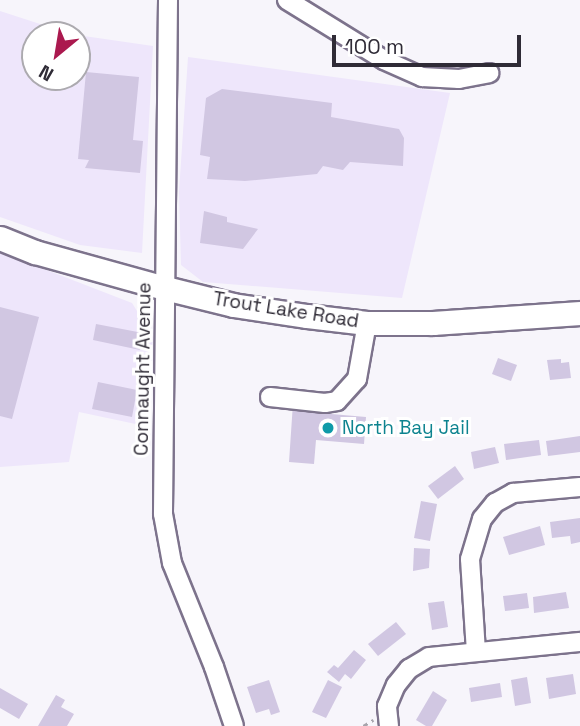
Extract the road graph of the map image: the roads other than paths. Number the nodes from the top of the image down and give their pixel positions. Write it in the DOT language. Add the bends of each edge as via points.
graph roads {
  1 [pos="168,0"];
  2 [pos="287,0"];
  3 [pos="489,73"];
  4 [pos="0,238"];
  5 [pos="165,288"];
  6 [pos="580,313"];
  7 [pos="367,323"];
  8 [pos="270,397"];
  9 [pos="580,487"];
  10 [pos="580,642"];
  11 [pos="476,652"];
  12 [pos="234,726"];
  13 [pos="389,726"];
  1 -- 5 [label="street, Connaught Avenue"];
  2 -- 3 [label="street" via="384,60 422,77 459,79"];
  4 -- 5 [label="main road, Trout Lake Road"];
  5 -- 7 [label="main road, Trout Lake Road" via="233,305"];
  5 -- 12 [label="street, Connaught Avenue" via="163,514 172,563"];
  6 -- 7 [label="main road, Trout Lake Road"];
  7 -- 8 [label="street" via="357,379 337,401"];
  9 -- 11 [label="street" via="513,493 495,503 482,519 470,559"];
  10 -- 11 [label="street"];
  11 -- 13 [label="street" via="429,657 409,668 387,706"];
}
